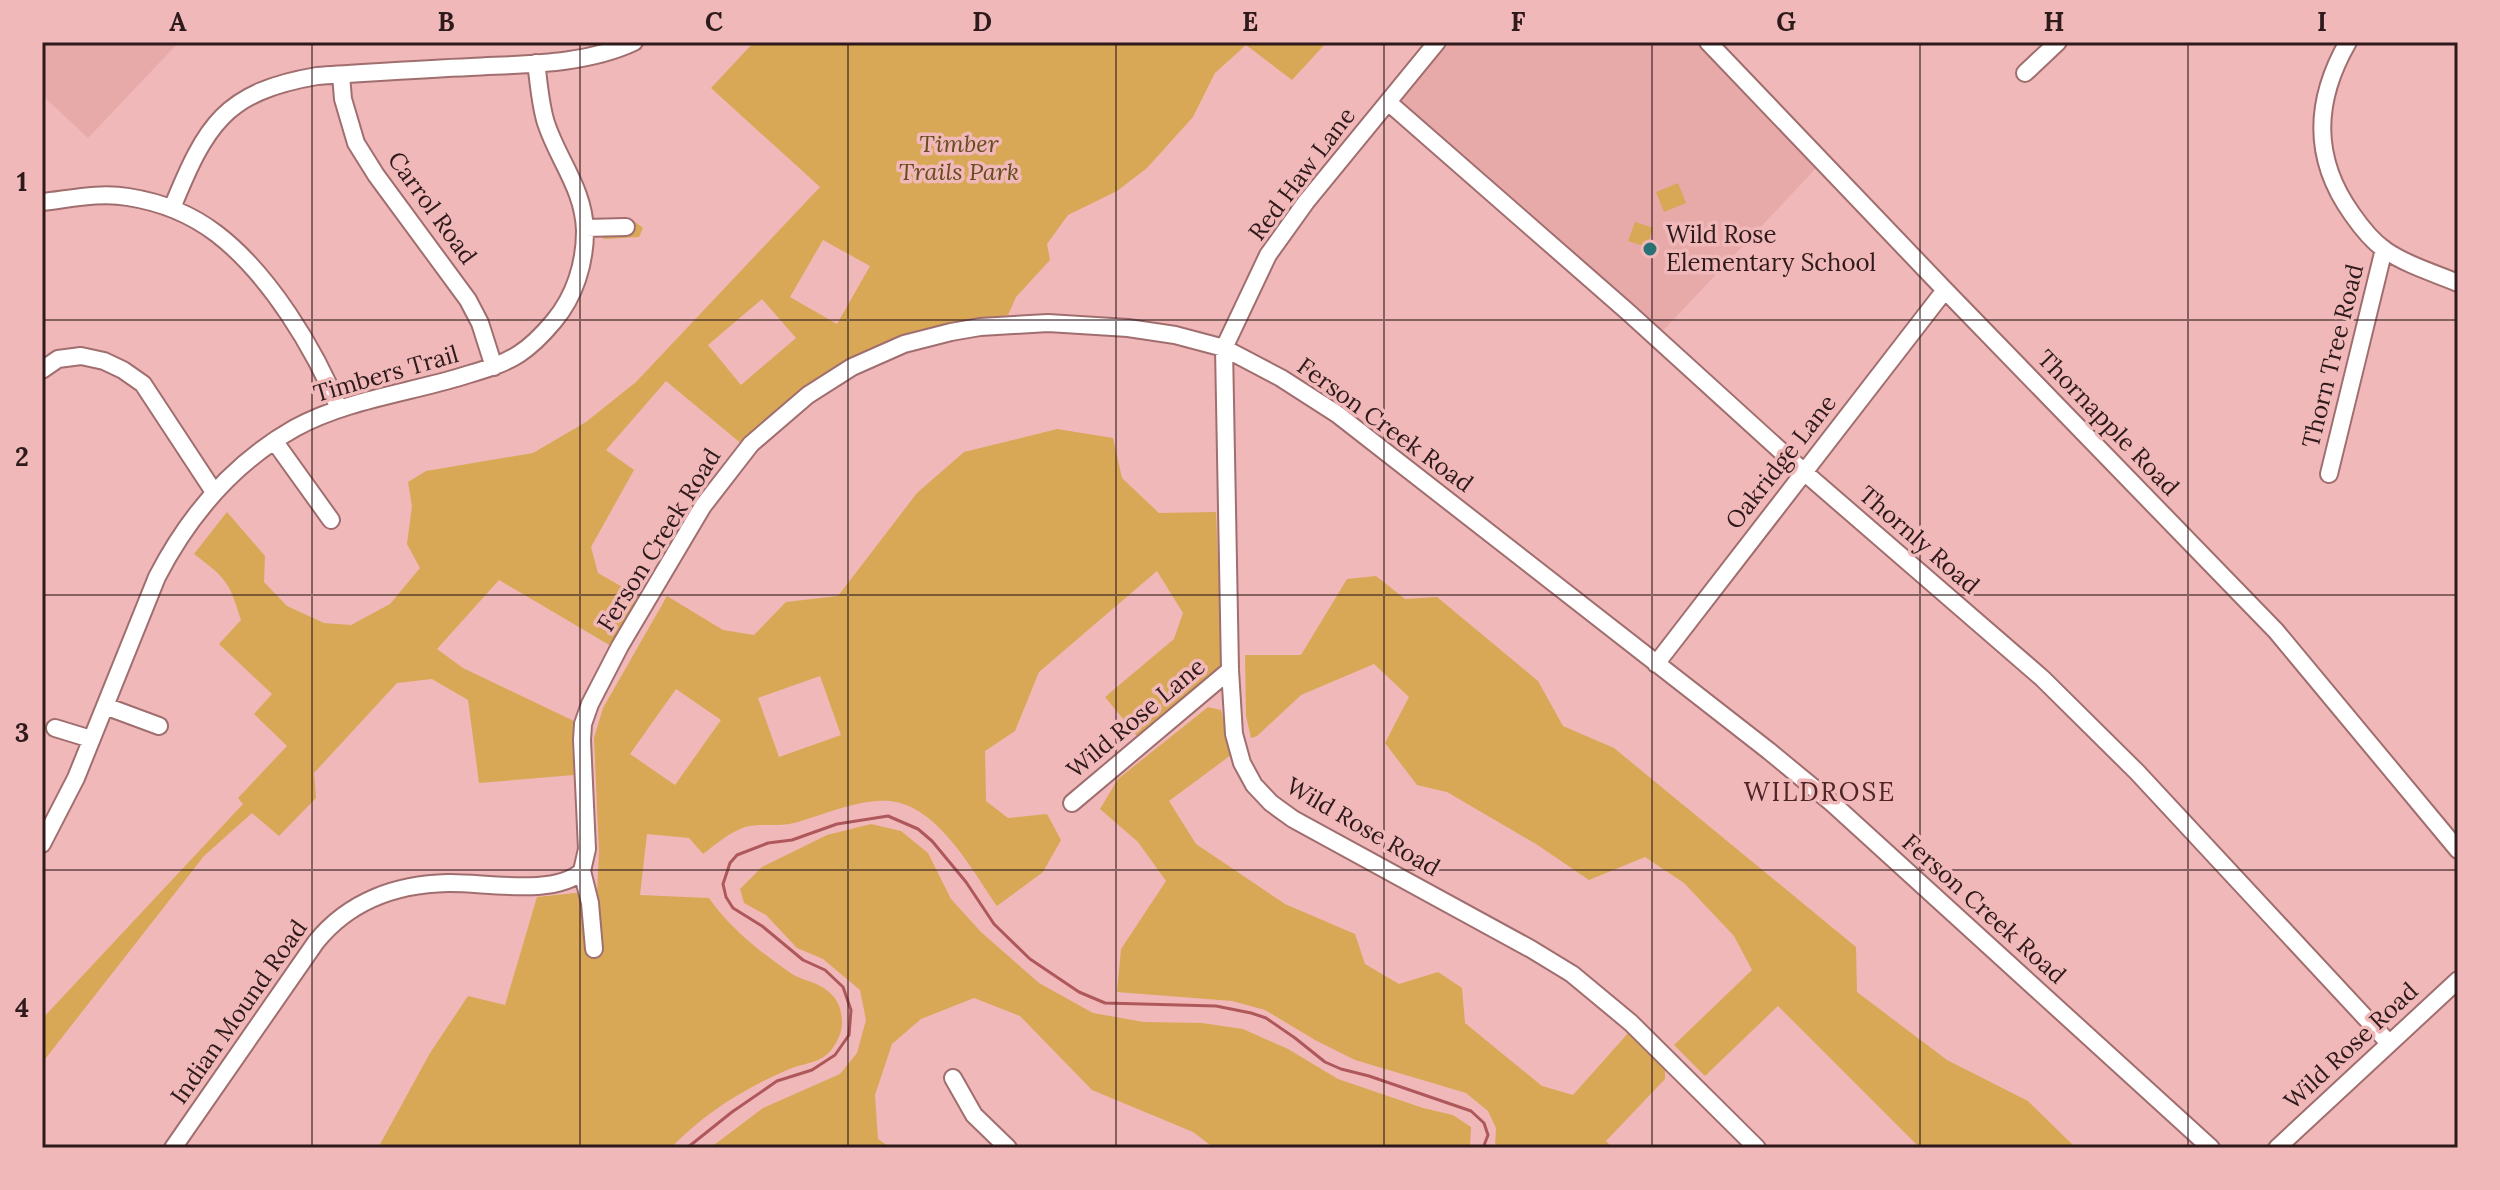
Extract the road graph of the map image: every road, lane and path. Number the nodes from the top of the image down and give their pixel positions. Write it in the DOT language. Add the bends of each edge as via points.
graph roads {
  1 [pos="634,42"];
  2 [pos="1437,42"];
  3 [pos="1708,42"];
  4 [pos="2058,42"];
  5 [pos="2348,42"];
  6 [pos="536,63"];
  7 [pos="2025,73"];
  8 [pos="341,75"];
  9 [pos="1388,102"];
  10 [pos="42,202"];
  11 [pos="172,208"];
  12 [pos="626,227"];
  13 [pos="585,228"];
  14 [pos="2384,249"];
  15 [pos="2458,283"];
  16 [pos="1945,290"];
  17 [pos="1224,348"];
  18 [pos="494,367"];
  19 [pos="42,370"];
  20 [pos="339,409"];
  21 [pos="275,442"];
  22 [pos="1804,472"];
  23 [pos="2329,474"];
  24 [pos="214,492"];
  25 [pos="331,520"];
  26 [pos="1656,664"];
  27 [pos="1230,670"];
  28 [pos="105,706"];
  29 [pos="159,726"];
  30 [pos="55,728"];
  31 [pos="91,739"];
  32 [pos="1072,803"];
  33 [pos="42,844"];
  34 [pos="2458,850"];
  35 [pos="582,871"];
  36 [pos="594,949"];
  37 [pos="2458,980"];
  38 [pos="2389,1043"];
  39 [pos="953,1078"];
  40 [pos="173,1148"];
  41 [pos="1008,1148"];
  42 [pos="1757,1148"];
  43 [pos="2211,1148"];
  44 [pos="2277,1148"];
  1 -- 6 [label="street" via="609,53"];
  2 -- 9 [label="street, Red Haw Lane"];
  3 -- 16 [label="street, Thornapple Road"];
  4 -- 7 [label="street"];
  5 -- 14 [label="street" via="2327,90 2322,146 2346,206"];
  6 -- 8 [label="street"];
  6 -- 13 [label="street, Timbers Trail" via="547,124 578,191"];
  8 -- 11 [label="street" via="285,82 239,103 195,154"];
  8 -- 18 [label="street, Carrol Road" via="356,143 468,300"];
  9 -- 17 [label="street, Red Haw Lane" via="1268,255"];
  9 -- 22 [label="street, Thornly Road"];
  10 -- 11 [label="street" via="104,195"];
  11 -- 20 [label="street" via="219,235 264,283 328,381"];
  12 -- 13 [label="street"];
  13 -- 18 [label="street, Timbers Trail" via="578,276 561,313 522,353"];
  14 -- 15 [label="street"];
  14 -- 23 [label="street, Thorn Tree Road"];
  16 -- 22 [label="street, Oakridge Lane"];
  16 -- 34 [label="street, Thornapple Road" via="2276,631"];
  17 -- 26 [label="street, Ferson Creek Road" via="1337,414"];
  17 -- 27 [label="street, Wild Rose Road"];
  17 -- 35 [label="street, Ferson Creek Road" via="1175,335 1088,325 1015,323 965,329 904,344 865,361 827,381 779,418 751,444 703,506 590,704 582,740 587,849"];
  18 -- 20 [label="street, Timbers Trail"];
  19 -- 24 [label="street" via="58,359 81,356 104,361 143,384"];
  20 -- 21 [label="street, Timbers Trail"];
  21 -- 24 [label="street, Timbers Trail"];
  21 -- 25 [label="street"];
  22 -- 26 [label="street, Oakridge Lane"];
  22 -- 38 [label="street, Thornly Road" via="2042,678 2137,772"];
  24 -- 28 [label="street, Timbers Trail" via="183,531 157,577"];
  26 -- 43 [label="street, Ferson Creek Road" via="1832,803"];
  27 -- 32 [label="street, Wild Rose Lane"];
  27 -- 42 [label="street, Wild Rose Road" via="1234,734 1242,763 1271,803 1572,974 1631,1023"];
  28 -- 29 [label="street"];
  28 -- 31 [label="street, Timbers Trail"];
  30 -- 31 [label="street"];
  31 -- 33 [label="street, Timbers Trail"];
  35 -- 36 [label="street, Ferson Creek Road"];
  35 -- 40 [label="street, Indian Mound Road" via="545,884 418,886 352,908 316,942"];
  37 -- 38 [label="street, Wild Rose Road"];
  38 -- 44 [label="street, Wild Rose Road"];
  39 -- 41 [label="street" via="974,1115"];
}
